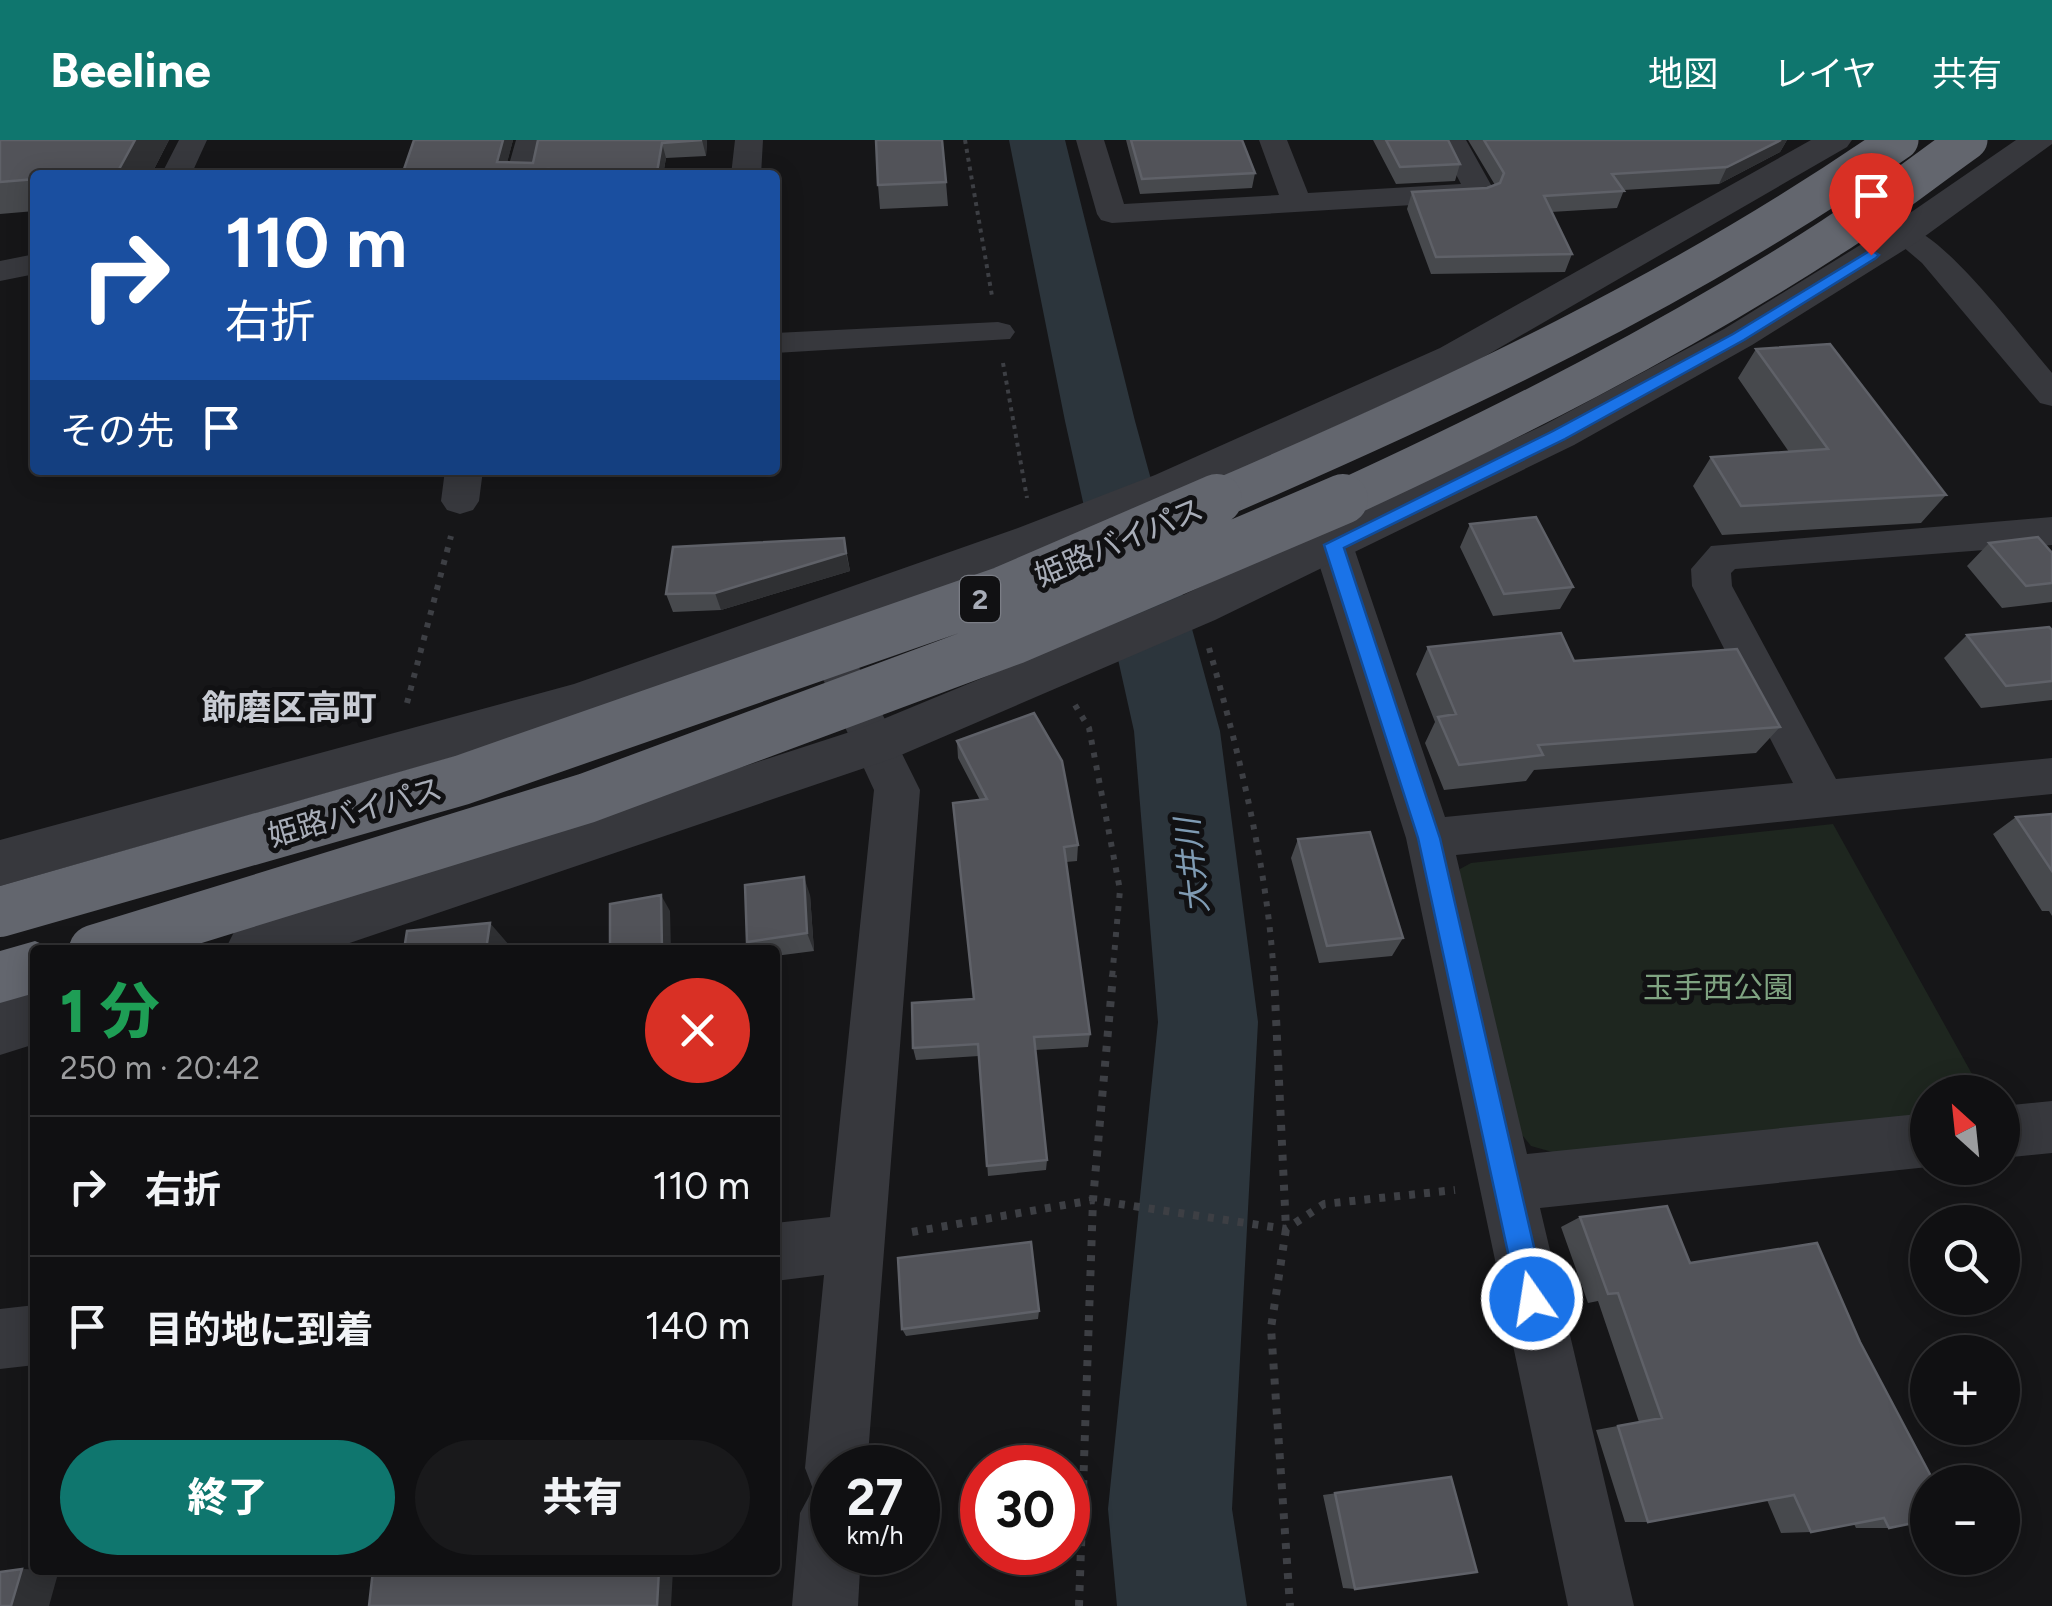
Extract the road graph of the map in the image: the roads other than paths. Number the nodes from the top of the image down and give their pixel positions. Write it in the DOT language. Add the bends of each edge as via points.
graph roads {
  1 [pos="193,140"];
  2 [pos="530,140"];
  3 [pos="749,140"];
  4 [pos="1090,140"];
  5 [pos="1273,140"];
  6 [pos="1493,140"];
  7 [pos="1835,140"];
  8 [pos="1899,140"];
  9 [pos="1968,140"];
  10 [pos="2038,140"];
  11 [pos="1452,141"];
  12 [pos="178,170"];
  13 [pos="522,170"];
  14 [pos="746,170"];
  15 [pos="1297,204"];
  16 [pos="1904,234"];
  17 [pos="30,265"];
  18 [pos="0,270"];
  19 [pos="998,332"];
  20 [pos="780,344"];
  21 [pos="2052,395"];
  22 [pos="2052,531"];
  23 [pos="1333,545"];
  24 [pos="815,618"];
  25 [pos="876,744"];
  26 [pos="2052,776"];
  27 [pos="1824,799"];
  28 [pos="1429,838"];
  29 [pos="0,863"];
  30 [pos="0,912"];
  31 [pos="110,945"];
  32 [pos="269,945"];
  33 [pos="30,968"];
  34 [pos="0,977"];
  35 [pos="30,1019"];
  36 [pos="0,1027"];
  37 [pos="2052,1127"];
  38 [pos="2020,1130"];
  39 [pos="1910,1142"];
  40 [pos="1506,1184"];
  41 [pos="853,1243"];
  42 [pos="780,1251"];
  43 [pos="30,1336"];
  44 [pos="0,1339"];
  45 [pos="838,1445"];
  46 [pos="827,1575"];
  47 [pos="825,1606"];
  48 [pos="1601,1606"];
  1 -- 12 [label="street"];
  2 -- 13 [label="street"];
  3 -- 14 [label="street"];
  4 -- 15 [label="street" via="1112,214"];
  5 -- 15 [label="street"];
  6 -- 11 [label="street"];
  7 -- 24 [label="street" via="1454,357 1170,486"];
  8 -- 30 [label="highway, 姫路バイパス / 2, bridge" via="1575,334 1426,409 1004,591 462,780"];
  9 -- 31 [label="highway, 姫路バイパス / 2, bridge" via="1833,238 1652,344 1467,442 1294,521 1016,639 587,798"];
  10 -- 16 [label="street"];
  11 -- 15 [label="street" via="1480,192"];
  16 -- 21 [label="street" via="1933,256"];
  16 -- 23 [label="street" via="1738,337 1575,426"];
  17 -- 18 [label="street"];
  19 -- 20 [label="street"];
  22 -- 27 [label="street" via="1726,556 1711,569 1712,586"];
  23 -- 25 [label="street"];
  23 -- 28 [label="street"];
  24 -- 25 [label="street"];
  24 -- 29 [label="street" via="580,702"];
  25 -- 32 [label="street"];
  25 -- 41 [label="street" via="897,790"];
  26 -- 27 [label="street"];
  27 -- 28 [label="street"];
  28 -- 40 [label="street"];
  33 -- 34 [label="highway"];
  35 -- 36 [label="street"];
  37 -- 38 [label="street"];
  39 -- 40 [label="street"];
  40 -- 48 [label="street"];
  41 -- 42 [label="street"];
  41 -- 45 [label="street"];
  43 -- 44 [label="street"];
  46 -- 47 [label="street"];
}
